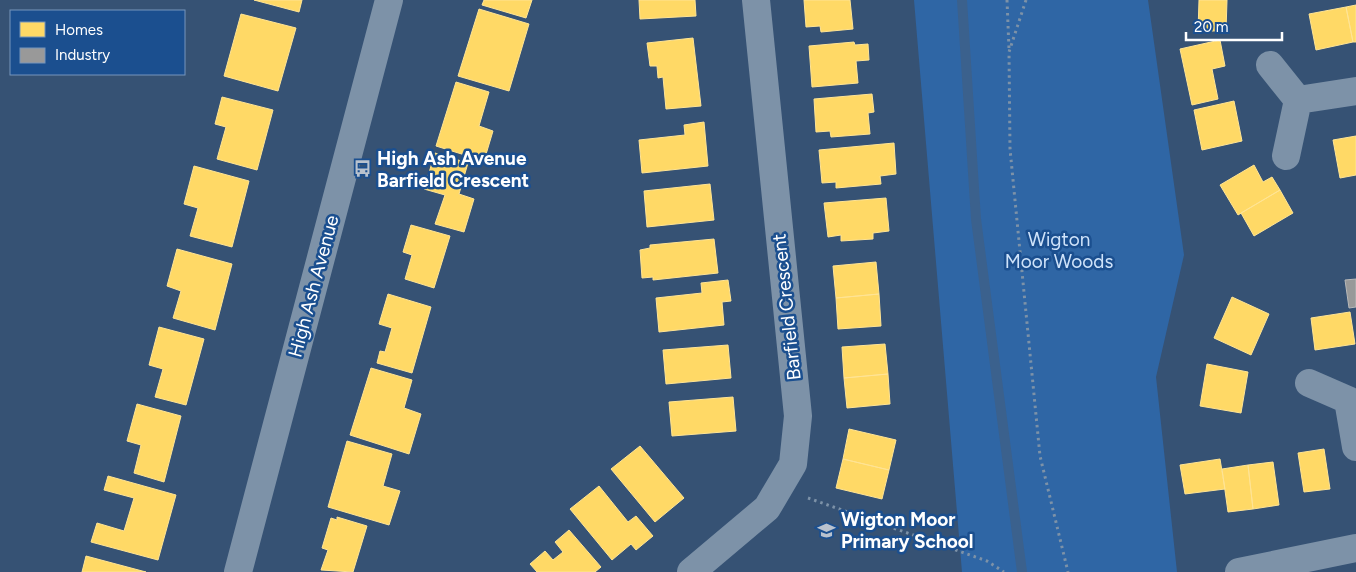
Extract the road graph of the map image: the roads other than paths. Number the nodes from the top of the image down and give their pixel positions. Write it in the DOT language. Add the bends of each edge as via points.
graph roads {
  1 [pos="389,0"];
  2 [pos="756,0"];
  3 [pos="1270,65"];
  4 [pos="1356,92"];
  5 [pos="1298,100"];
  6 [pos="1286,156"];
  7 [pos="1309,383"];
  8 [pos="1352,395"];
  9 [pos="1356,446"];
  10 [pos="1356,548"];
  11 [pos="238,572"];
  12 [pos="691,572"];
  13 [pos="1239,572"];
  1 -- 11 [label="street, High Ash Avenue"];
  2 -- 12 [label="street, Barfield Crescent" via="798,416 793,464 767,508"];
  3 -- 5 [label="street"];
  4 -- 5 [label="street"];
  5 -- 6 [label="street"];
  7 -- 8 [label="street"];
  8 -- 9 [label="street"];
  10 -- 13 [label="street"];
}
